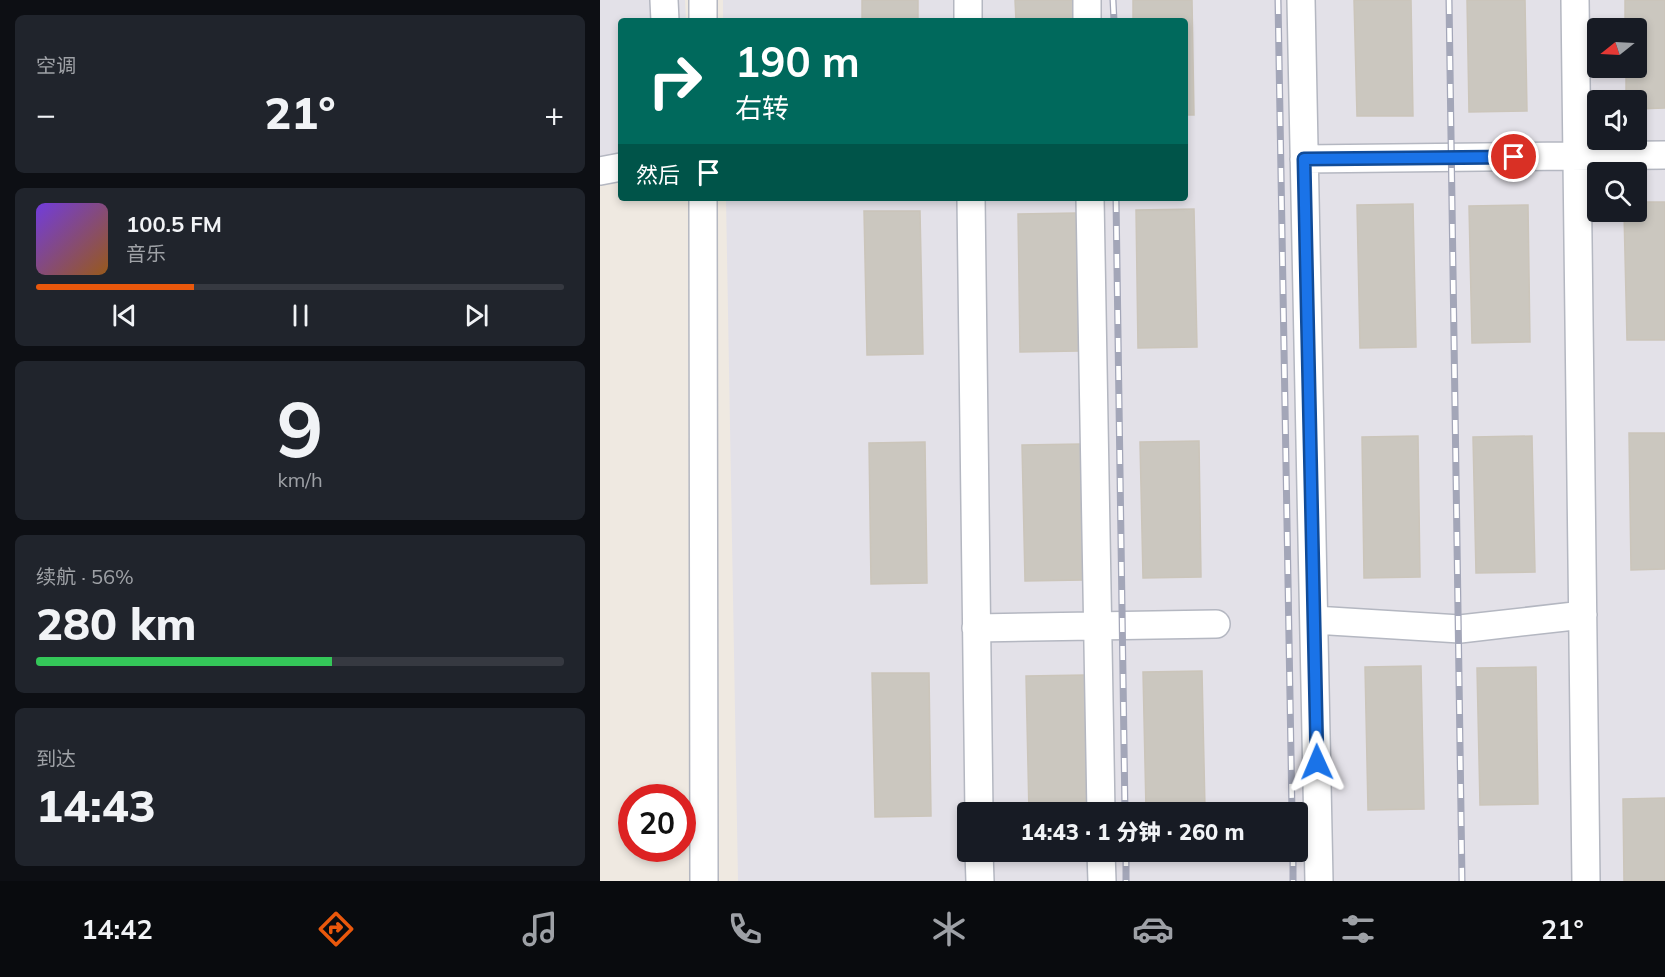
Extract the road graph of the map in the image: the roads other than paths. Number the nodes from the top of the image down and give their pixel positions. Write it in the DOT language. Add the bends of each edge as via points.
graph roads {
  1 [pos="664,0"];
  2 [pos="703,0"];
  3 [pos="968,0"];
  4 [pos="1087,0"];
  5 [pos="1301,0"];
  6 [pos="1575,0"];
  7 [pos="665,18"];
  8 [pos="703,18"];
  9 [pos="968,18"];
  10 [pos="1087,18"];
  11 [pos="1665,155"];
  12 [pos="1577,156"];
  13 [pos="1304,159"];
  14 [pos="618,168"];
  15 [pos="600,171"];
  16 [pos="703,201"];
  17 [pos="970,201"];
  18 [pos="1090,201"];
  19 [pos="1583,615"];
  20 [pos="1314,620"];
  21 [pos="1216,624"];
  22 [pos="1098,626"];
  23 [pos="976,628"];
  24 [pos="979,802"];
  25 [pos="1101,802"];
  26 [pos="979,862"];
  27 [pos="1101,862"];
  28 [pos="704,881"];
  29 [pos="980,881"];
  30 [pos="1102,881"];
  31 [pos="1319,881"];
  32 [pos="1586,881"];
  1 -- 7 [label="street"];
  2 -- 8 [label="street"];
  3 -- 9 [label="street"];
  4 -- 10 [label="street"];
  5 -- 13 [label="street"];
  6 -- 12 [label="street"];
  11 -- 12 [label="street"];
  12 -- 13 [label="street"];
  12 -- 19 [label="street"];
  13 -- 20 [label="street"];
  14 -- 15 [label="street"];
  16 -- 28 [label="street"];
  17 -- 23 [label="street"];
  18 -- 22 [label="street"];
  19 -- 20 [label="street" via="1460,629"];
  19 -- 32 [label="street"];
  20 -- 31 [label="street"];
  21 -- 22 [label="street"];
  22 -- 23 [label="street"];
  22 -- 25 [label="street"];
  23 -- 24 [label="street"];
  26 -- 29 [label="street"];
  27 -- 30 [label="street"];
}
